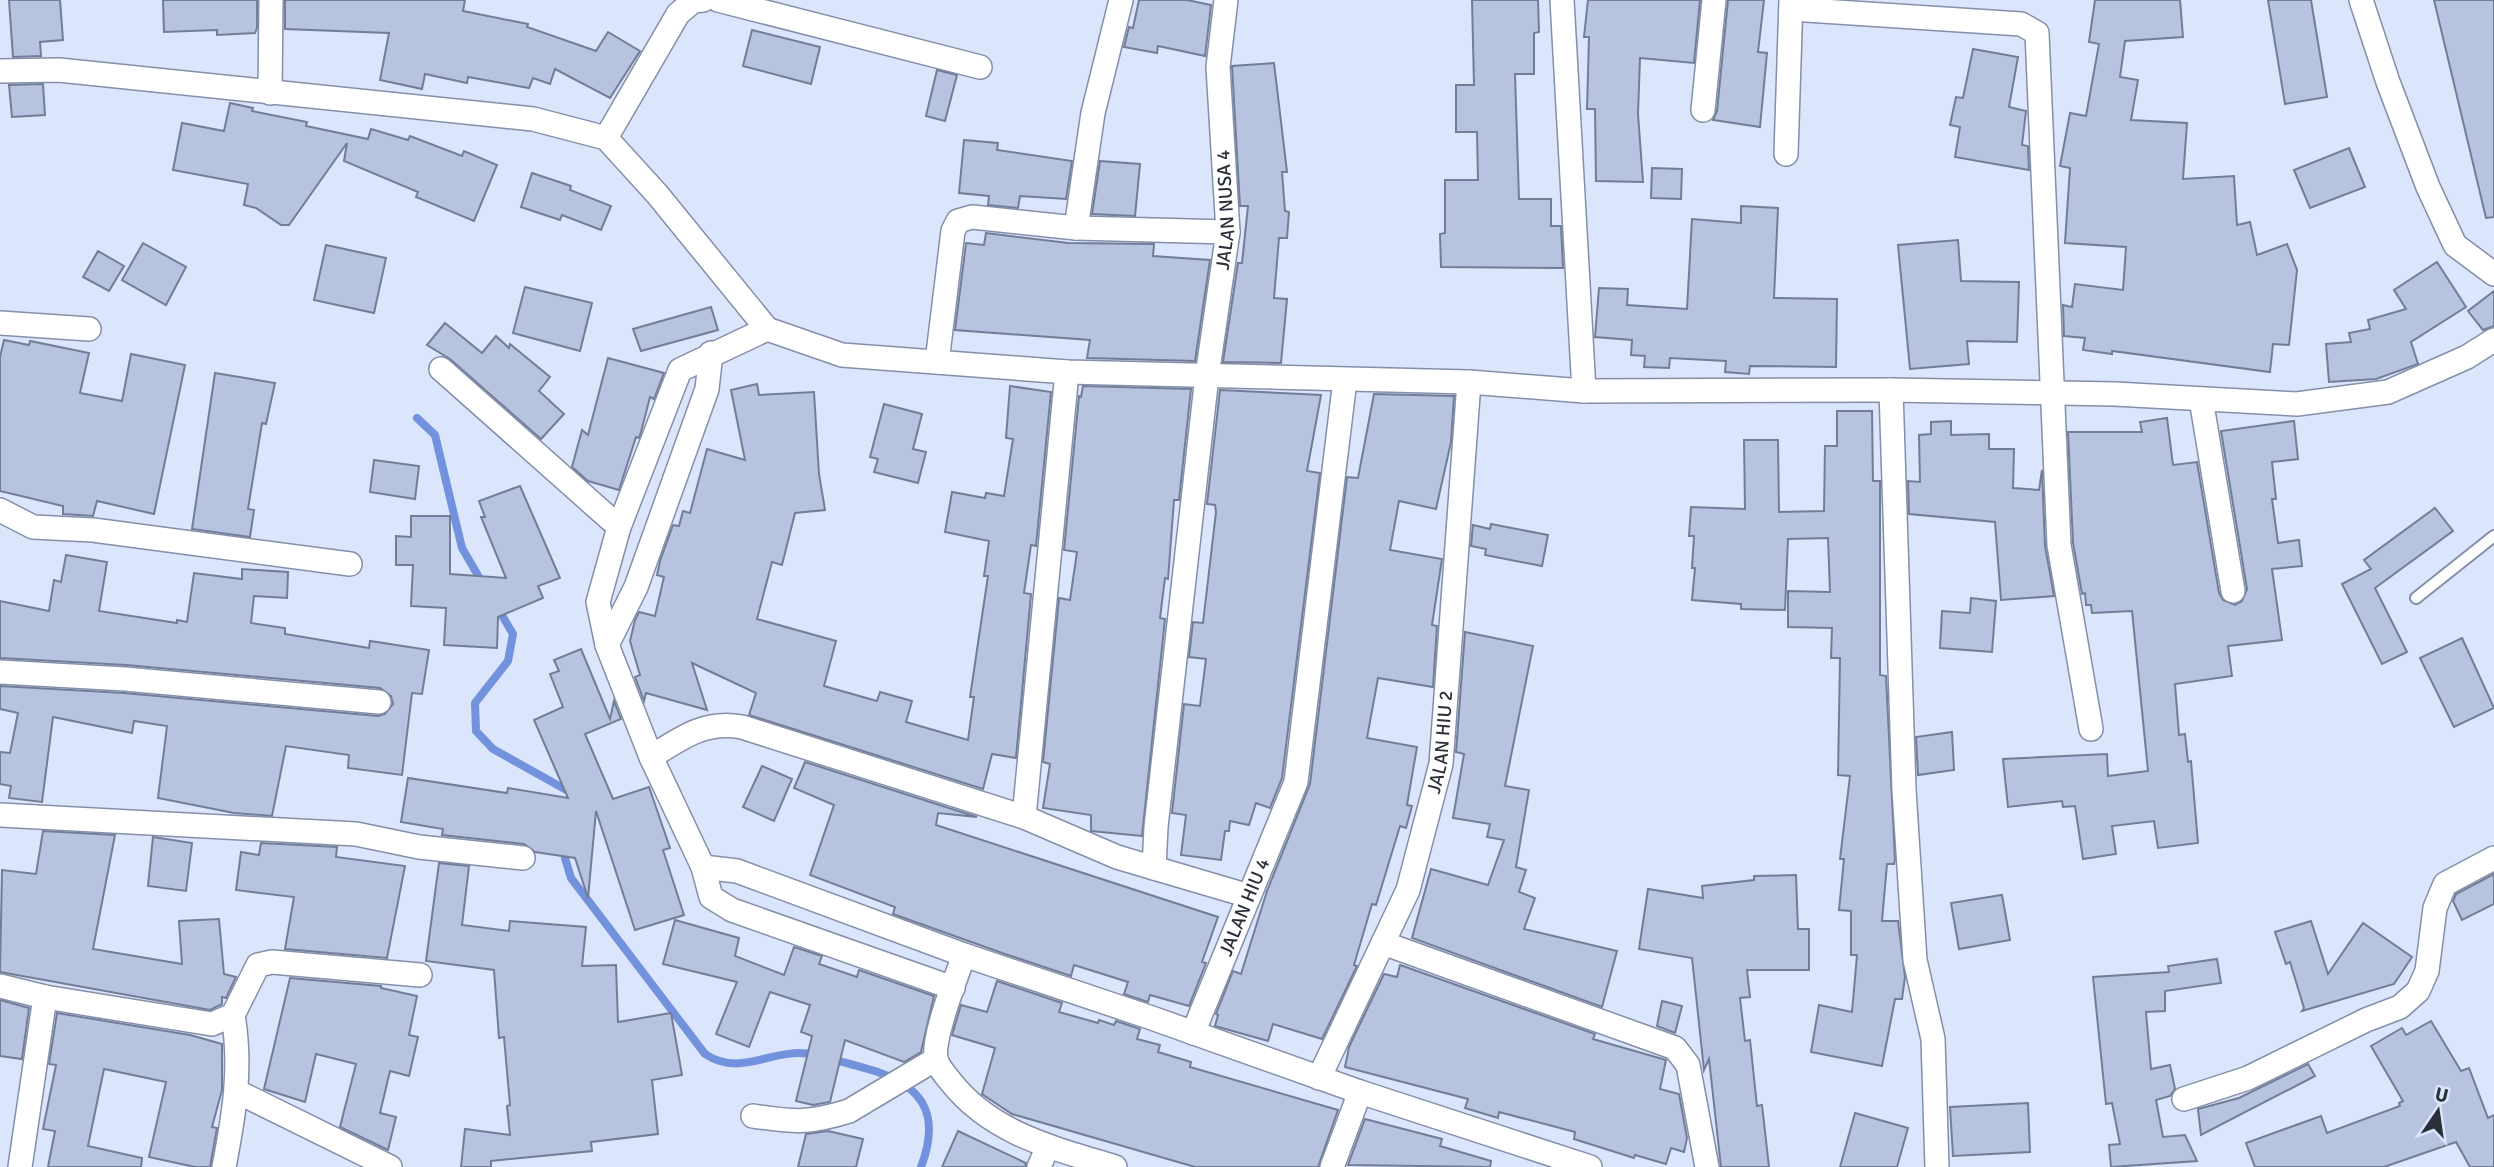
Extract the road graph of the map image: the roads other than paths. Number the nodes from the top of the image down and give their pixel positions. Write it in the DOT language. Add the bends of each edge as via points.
graph roads {
  1 [pos="271,0"];
  2 [pos="703,0"];
  3 [pos="718,0"];
  4 [pos="1121,0"];
  5 [pos="1226,0"];
  6 [pos="1562,0"];
  7 [pos="1714,0"];
  8 [pos="2361,0"];
  9 [pos="1791,5"];
  10 [pos="980,67"];
  11 [pos="0,71"];
  12 [pos="270,93"];
  13 [pos="1703,110"];
  14 [pos="606,138"];
  15 [pos="1786,154"];
  16 [pos="1076,228"];
  17 [pos="1228,232"];
  18 [pos="2494,274"];
  19 [pos="0,323"];
  20 [pos="89,329"];
  21 [pos="767,329"];
  22 [pos="2494,340"];
  23 [pos="711,353"];
  24 [pos="937,362"];
  25 [pos="441,369"];
  26 [pos="1067,372"];
  27 [pos="1208,376"];
  28 [pos="1345,380"];
  29 [pos="1469,382"];
  30 [pos="1891,390"];
  31 [pos="1584,391"];
  32 [pos="2051,393"];
  33 [pos="2202,399"];
  34 [pos="0,510"];
  35 [pos="619,527"];
  36 [pos="2494,536"];
  37 [pos="350,564"];
  38 [pos="2233,592"];
  39 [pos="2416,598"];
  40 [pos="607,645"];
  41 [pos="0,672"];
  42 [pos="379,702"];
  43 [pos="2091,729"];
  44 [pos="651,757"];
  45 [pos="0,815"];
  46 [pos="1024,817"];
  47 [pos="523,858"];
  48 [pos="2494,858"];
  49 [pos="703,867"];
  50 [pos="1154,868"];
  51 [pos="1249,896"];
  52 [pos="1383,943"];
  53 [pos="964,956"];
  54 [pos="420,975"];
  55 [pos="0,986"];
  56 [pos="953,988"];
  57 [pos="45,997"];
  58 [pos="233,1016"];
  59 [pos="1193,1033"];
  60 [pos="928,1064"];
  61 [pos="1320,1078"];
  62 [pos="238,1092"];
  63 [pos="1360,1092"];
  64 [pos="2184,1099"];
  65 [pos="753,1116"];
  66 [pos="1043,1156"];
  67 [pos="20,1167"];
  68 [pos="224,1167"];
  69 [pos="390,1167"];
  70 [pos="1115,1167"];
  71 [pos="1332,1167"];
  72 [pos="1590,1167"];
  73 [pos="1707,1167"];
  74 [pos="1937,1167"];
  1 -- 12 [label="street"];
  2 -- 14 [label="street" via="693,1 678,14"];
  3 -- 10 [label="street"];
  4 -- 16 [label="street" via="1093,113"];
  5 -- 17 [label="street, JALAN NUSA 4" via="1218,67"];
  6 -- 31 [label="street"];
  7 -- 13 [label="street"];
  8 -- 18 [label="street" via="2401,117 2455,245"];
  9 -- 15 [label="street"];
  9 -- 32 [label="street" via="2021,24 2037,33"];
  11 -- 12 [label="street" via="59,70"];
  12 -- 14 [label="street" via="533,119"];
  14 -- 21 [label="street"];
  16 -- 17 [label="street"];
  16 -- 24 [label="street" via="972,217 958,221"];
  17 -- 27 [label="street, JALAN NUSA 4"];
  19 -- 20 [label="street"];
  21 -- 23 [label="street"];
  21 -- 24 [label="street" via="842,355"];
  22 -- 33 [label="street" via="2468,357 2388,392 2297,404"];
  23 -- 35 [label="street" via="680,370"];
  23 -- 40 [label="street" via="702,402 636,587"];
  24 -- 26 [label="street"];
  25 -- 35 [label="street"];
  26 -- 27 [label="street"];
  26 -- 46 [label="street"];
  27 -- 28 [label="street"];
  27 -- 50 [label="street, JALAN NUSA 4"];
  28 -- 29 [label="street"];
  28 -- 51 [label="street, JALAN HIU 4" via="1296,782"];
  29 -- 31 [label="street"];
  29 -- 52 [label="street, JALAN HIU 2" via="1441,764 1408,890"];
  30 -- 31 [label="street"];
  30 -- 32 [label="street"];
  30 -- 74 [label="street" via="1904,790 1915,960 1933,1039"];
  32 -- 33 [label="street"];
  32 -- 43 [label="street" via="2059,545"];
  33 -- 38 [label="street"];
  34 -- 37 [label="street" via="33,527 93,530"];
  35 -- 40 [label="street" via="598,602"];
  36 -- 39 [label="lane"];
  40 -- 44 [label="street"];
  41 -- 42 [label="street"];
  44 -- 46 [label="street" via="693,731 723,723"];
  44 -- 49 [label="street"];
  45 -- 47 [label="street" via="356,834 419,847"];
  46 -- 50 [label="street"];
  48 -- 64 [label="street" via="2445,884 2435,908 2427,971 2418,991 2400,1007 2248,1078"];
  49 -- 53 [label="street" via="737,871"];
  49 -- 56 [label="street" via="711,897 732,910"];
  50 -- 51 [label="street"];
  51 -- 59 [label="street, JALAN HIU 4"];
  52 -- 61 [label="street, JALAN HIU 2"];
  52 -- 73 [label="street" via="1675,1048 1688,1065"];
  53 -- 56 [label="street"];
  53 -- 59 [label="street"];
  54 -- 58 [label="street" via="272,962 258,965"];
  55 -- 57 [label="street"];
  56 -- 60 [label="street"];
  57 -- 58 [label="street" via="212,1024"];
  57 -- 67 [label="street"];
  58 -- 62 [label="street" via="239,1048"];
  59 -- 61 [label="street"];
  60 -- 65 [label="street" via="849,1111 806,1123"];
  60 -- 66 [label="street" via="970,1104"];
  61 -- 63 [label="street"];
  62 -- 68 [label="street"];
  62 -- 69 [label="street"];
  63 -- 71 [label="street"];
  63 -- 72 [label="street"];
  66 -- 70 [label="street"];
}
